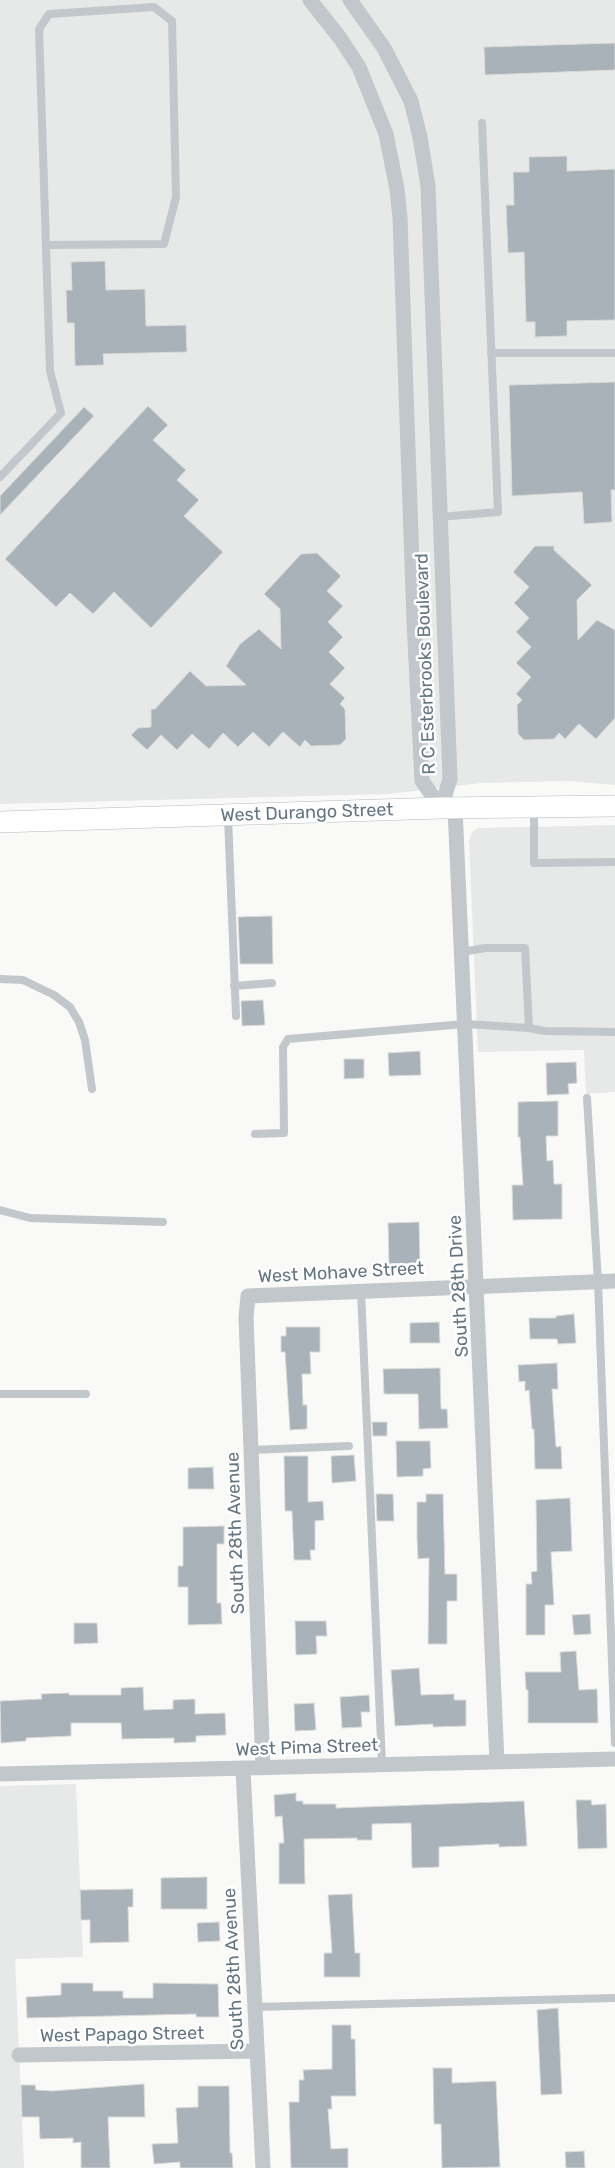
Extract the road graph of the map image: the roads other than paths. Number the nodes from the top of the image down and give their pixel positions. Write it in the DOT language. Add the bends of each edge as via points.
graph roads {
  1 [pos="310,0"];
  2 [pos="350,0"];
  3 [pos="482,123"];
  4 [pos="46,245"];
  5 [pos="615,353"];
  6 [pos="491,354"];
  7 [pos="0,477"];
  8 [pos="440,517"];
  9 [pos="615,806"];
  10 [pos="534,807"];
  11 [pos="448,808"];
  12 [pos="228,815"];
  13 [pos="0,822"];
  14 [pos="615,862"];
  15 [pos="462,952"];
  16 [pos="0,979"];
  17 [pos="272,983"];
  18 [pos="234,986"];
  19 [pos="236,1016"];
  20 [pos="465,1024"];
  21 [pos="529,1028"];
  22 [pos="615,1032"];
  23 [pos="92,1089"];
  24 [pos="587,1098"];
  25 [pos="255,1134"];
  26 [pos="0,1210"];
  27 [pos="162,1222"];
  28 [pos="615,1281"];
  29 [pos="598,1282"];
  30 [pos="478,1286"];
  31 [pos="362,1291"];
  32 [pos="248,1296"];
  33 [pos="0,1394"];
  34 [pos="86,1394"];
  35 [pos="350,1446"];
  36 [pos="252,1450"];
  37 [pos="615,1743"];
  38 [pos="615,1759"];
  39 [pos="497,1762"];
  40 [pos="382,1764"];
  41 [pos="263,1768"];
  42 [pos="243,1769"];
  43 [pos="0,1774"];
  44 [pos="615,1998"];
  45 [pos="254,2007"];
  46 [pos="256,2051"];
  47 [pos="19,2055"];
  48 [pos="263,2168"];
  1 -- 11 [label="street, R C Esterbrooks Boulevard" via="340,38 363,75 386,134 397,188 422,781"];
  2 -- 8 [label="street, R C Esterbrooks Boulevard" via="384,48 410,101 420,137 431,234"];
  3 -- 6 [label="lane"];
  4 -- 4 [label="lane" via="39,29 49,14 154,7 172,21 176,196 164,244"];
  4 -- 7 [label="lane" via="50,372 61,413"];
  5 -- 6 [label="lane"];
  6 -- 8 [label="lane" via="498,512"];
  8 -- 11 [label="street, R C Esterbrooks Boulevard" via="450,779"];
  9 -- 10 [label="street, West Durango Street"];
  10 -- 11 [label="street, West Durango Street"];
  10 -- 14 [label="lane" via="534,863"];
  11 -- 12 [label="street, West Durango Street"];
  11 -- 15 [label="street, South 28th Drive"];
  12 -- 13 [label="street, West Durango Street"];
  12 -- 18 [label="lane"];
  15 -- 20 [label="street, South 28th Drive"];
  15 -- 21 [label="lane" via="485,948 525,948"];
  16 -- 23 [label="lane" via="23,980 70,1006 85,1040"];
  17 -- 18 [label="lane"];
  18 -- 19 [label="lane"];
  20 -- 21 [label="lane"];
  20 -- 25 [label="lane" via="288,1039 283,1047 284,1133"];
  20 -- 30 [label="street, South 28th Drive"];
  21 -- 22 [label="lane"];
  24 -- 29 [label="lane"];
  26 -- 27 [label="lane" via="30,1218"];
  28 -- 29 [label="street, West Mohave Street"];
  29 -- 30 [label="street, West Mohave Street"];
  29 -- 37 [label="lane"];
  30 -- 31 [label="street, West Mohave Street"];
  30 -- 39 [label="street, South 28th Drive"];
  31 -- 32 [label="street, West Mohave Street"];
  31 -- 40 [label="lane"];
  32 -- 36 [label="street, South 28th Avenue" via="246,1317"];
  33 -- 34 [label="lane"];
  35 -- 36 [label="lane"];
  36 -- 41 [label="street, South 28th Avenue"];
  38 -- 39 [label="street, West Pima Street"];
  39 -- 40 [label="street, West Pima Street"];
  40 -- 41 [label="street, West Pima Street"];
  41 -- 42 [label="street, West Pima Street"];
  42 -- 43 [label="street, West Pima Street"];
  42 -- 45 [label="street, South 28th Avenue"];
  44 -- 45 [label="lane"];
  45 -- 46 [label="street, South 28th Avenue"];
  46 -- 47 [label="street, West Papago Street"];
  46 -- 48 [label="street, South 28th Avenue"];
}
